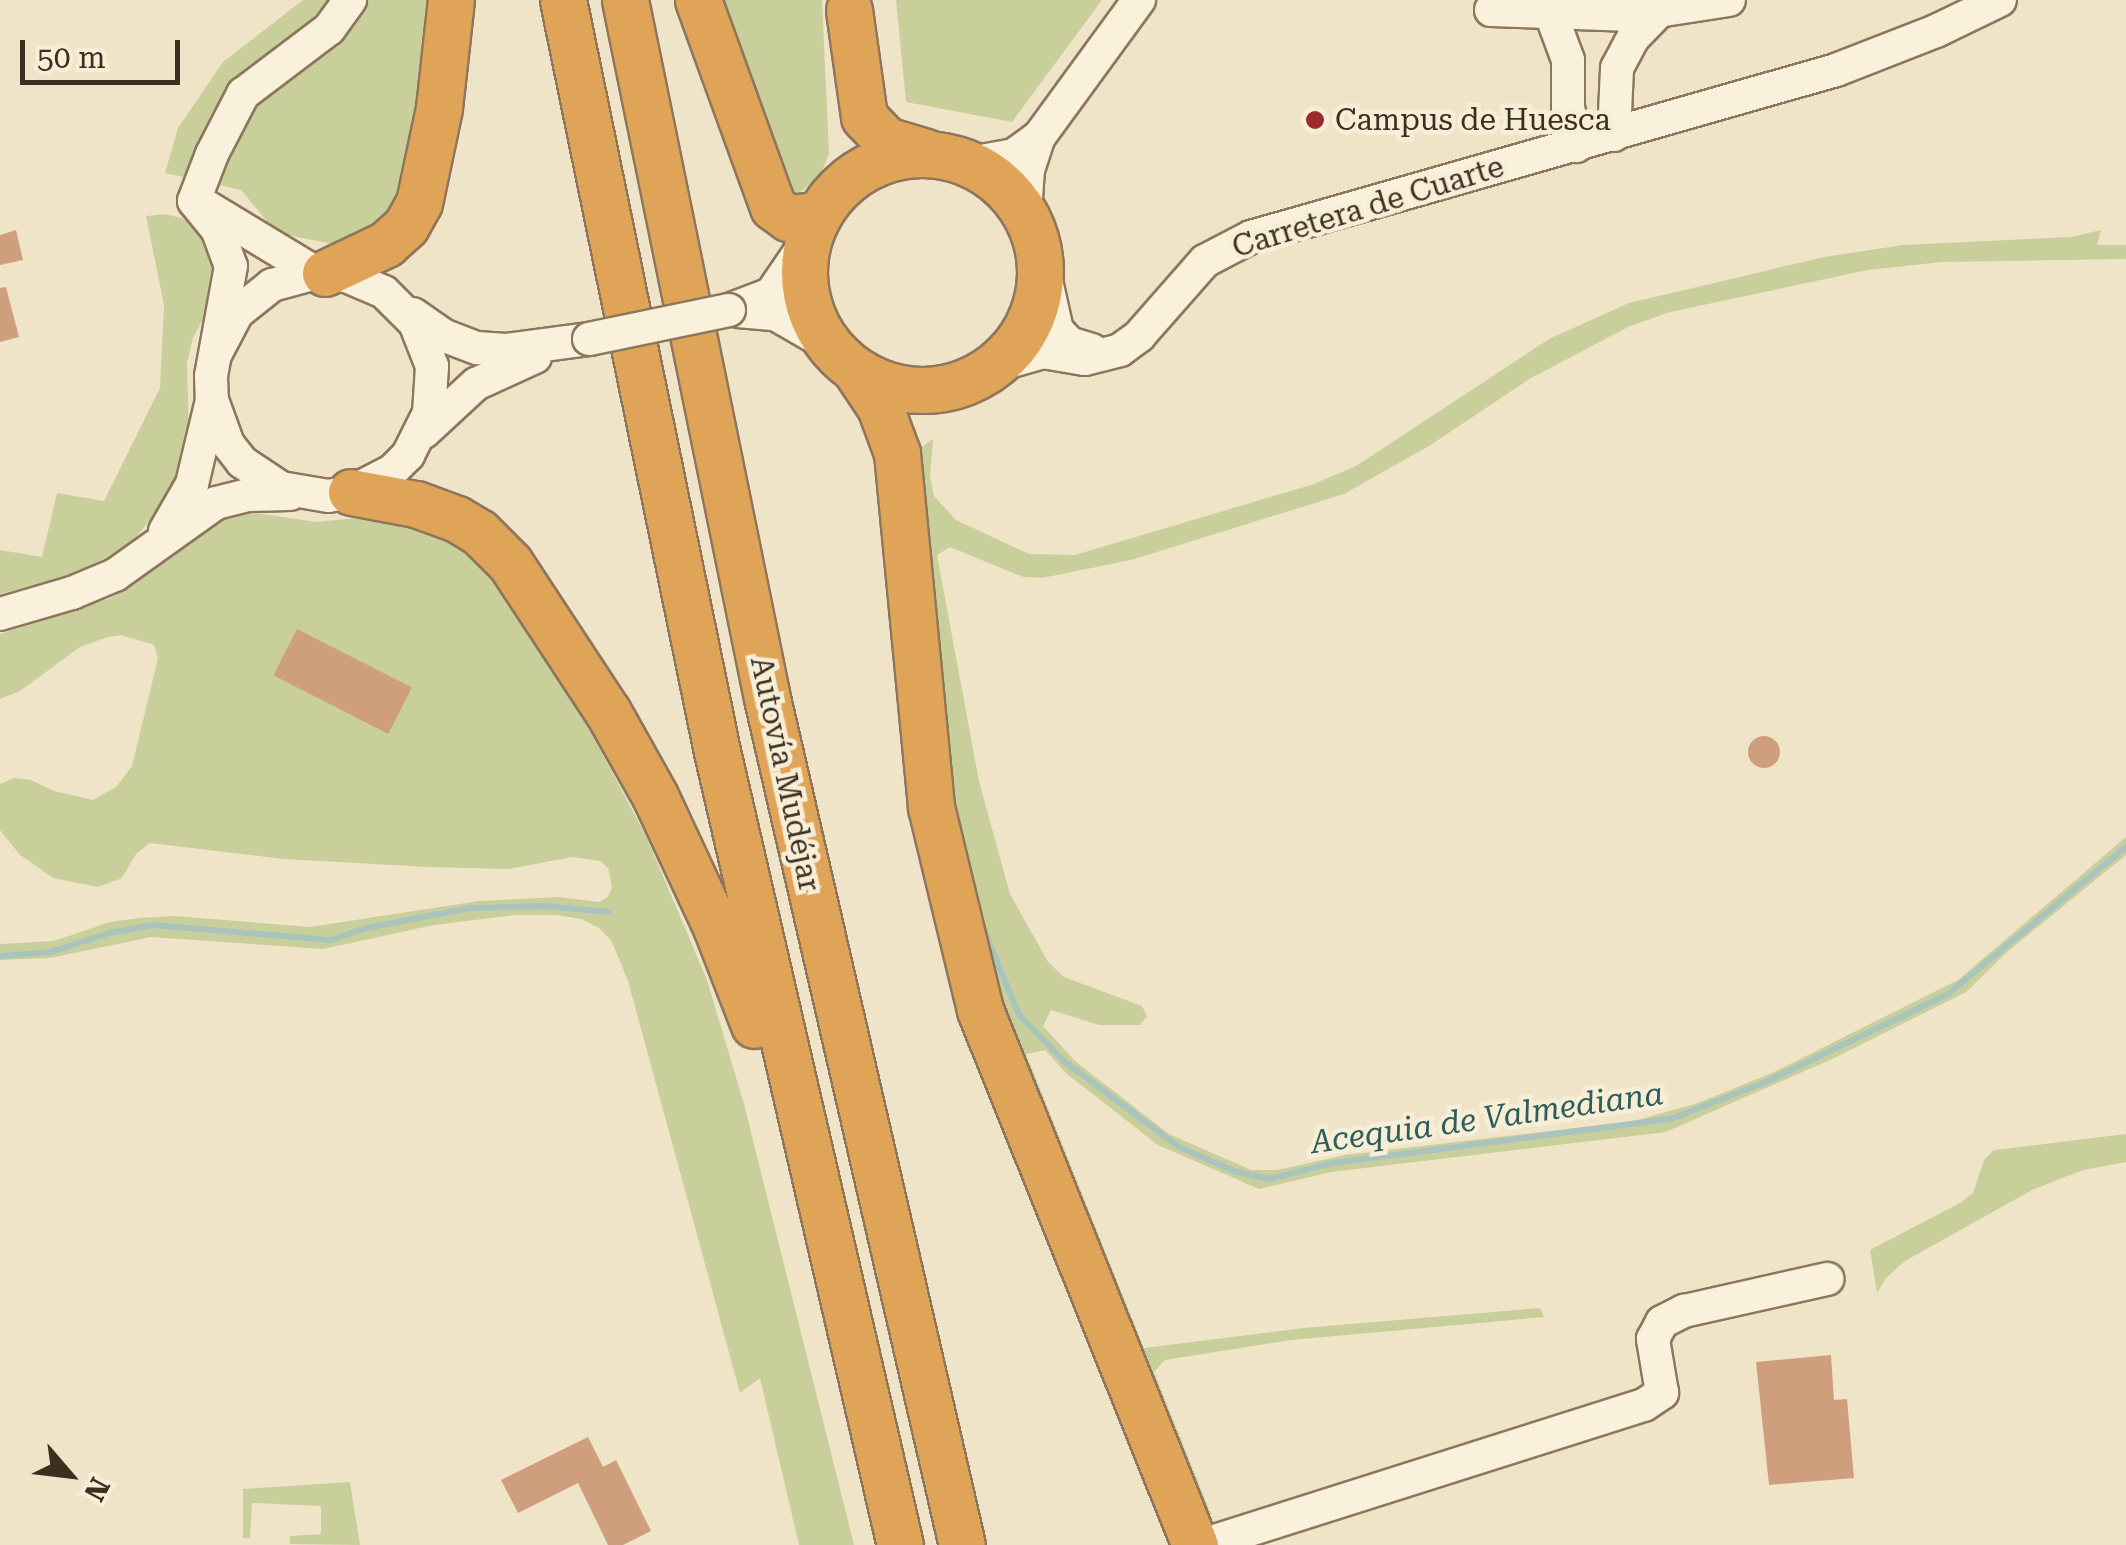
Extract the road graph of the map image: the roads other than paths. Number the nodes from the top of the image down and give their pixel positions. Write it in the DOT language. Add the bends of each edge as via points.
graph roads {
  1 [pos="350,0"];
  2 [pos="451,0"];
  3 [pos="563,0"];
  4 [pos="625,0"];
  5 [pos="698,0"];
  6 [pos="1139,0"];
  7 [pos="1729,0"];
  8 [pos="2000,0"];
  9 [pos="849,5"];
  10 [pos="1490,10"];
  11 [pos="1552,14"];
  12 [pos="1656,14"];
  13 [pos="1593,16"];
  14 [pos="1568,60"];
  15 [pos="1617,68"];
  16 [pos="234,110"];
  17 [pos="1614,136"];
  18 [pos="1039,137"];
  19 [pos="1576,146"];
  20 [pos="953,158"];
  21 [pos="194,202"];
  22 [pos="822,214"];
  23 [pos="239,226"];
  24 [pos="1032,230"];
  25 [pos="321,273"];
  26 [pos="400,304"];
  27 [pos="729,310"];
  28 [pos="589,339"];
  29 [pos="216,353"];
  30 [pos="1111,354"];
  31 [pos="843,358"];
  32 [pos="994,366"];
  33 [pos="938,390"];
  34 [pos="212,400"];
  35 [pos="421,436"];
  36 [pos="896,453"];
  37 [pos="351,492"];
  38 [pos="304,494"];
  39 [pos="134,563"];
  40 [pos="0,614"];
  41 [pos="800,1124"];
  42 [pos="1827,1279"];
  43 [pos="900,1545"];
  44 [pos="962,1545"];
  45 [pos="1198,1545"];
  1 -- 16 [label="street" via="329,29 253,85"];
  2 -- 25 [label="highway" via="419,203 386,244"];
  3 -- 41 [label="highway, Autovía Mudéjar"];
  4 -- 44 [label="highway, Autovía Mudéjar" via="772,716"];
  5 -- 22 [label="highway" via="773,207 788,218"];
  6 -- 18 [label="street"];
  7 -- 12 [label="street"];
  8 -- 17 [label="street, Carretera de Cuarte" via="1836,70"];
  9 -- 20 [label="highway" via="860,104 870,126 895,144"];
  9 -- 22 [label="highway" via="850,159"];
  10 -- 11 [label="street"];
  11 -- 13 [label="street"];
  11 -- 14 [label="street"];
  12 -- 13 [label="street"];
  12 -- 15 [label="street"];
  13 -- 14 [label="street"];
  13 -- 15 [label="street"];
  14 -- 19 [label="street"];
  15 -- 17 [label="street"];
  16 -- 21 [label="street"];
  16 -- 23 [label="street" via="220,179"];
  17 -- 19 [label="street, Carretera de Cuarte"];
  18 -- 20 [label="street" via="1014,155"];
  18 -- 24 [label="street" via="1028,170"];
  19 -- 30 [label="street, Carretera de Cuarte" via="1235,243 1205,261 1139,336"];
  20 -- 22 [label="highway" via="884,160"];
  20 -- 24 [label="highway" via="1001,183"];
  21 -- 23 [label="street"];
  21 -- 29 [label="street" via="218,231 231,266"];
  22 -- 27 [label="street" via="771,294"];
  22 -- 31 [label="highway" via="806,295"];
  23 -- 25 [label="street"];
  24 -- 30 [label="street" via="1058,330 1069,343"];
  24 -- 32 [label="highway" via="1040,282 1033,314"];
  25 -- 26 [label="street" via="366,282"];
  25 -- 29 [label="street" via="272,285 254,297 224,332"];
  26 -- 28 [label="street" via="445,336 477,348"];
  26 -- 35 [label="street" via="432,366"];
  27 -- 28 [label="street, bridge"];
  27 -- 31 [label="street" via="775,314"];
  28 -- 35 [label="street" via="494,372"];
  29 -- 34 [label="street"];
  30 -- 32 [label="street" via="1085,359 1042,352"];
  31 -- 33 [label="highway" via="887,386"];
  31 -- 36 [label="highway" via="880,408"];
  32 -- 33 [label="highway"];
  33 -- 36 [label="highway" via="912,416"];
  34 -- 38 [label="street" via="242,462 271,483"];
  34 -- 39 [label="street" via="185,498"];
  35 -- 37 [label="street" via="392,471"];
  36 -- 45 [label="highway" via="931,807 956,924 1007,1080"];
  37 -- 38 [label="street"];
  37 -- 41 [label="highway" via="457,520 495,547 528,588 655,796 742,991 773,1092"];
  38 -- 39 [label="street" via="216,503"];
  39 -- 40 [label="street" via="84,589"];
  41 -- 43 [label="highway, Autovía Mudéjar"];
  42 -- 45 [label="street" via="1684,1311 1662,1322 1653,1339 1662,1394 1644,1404"];
}
